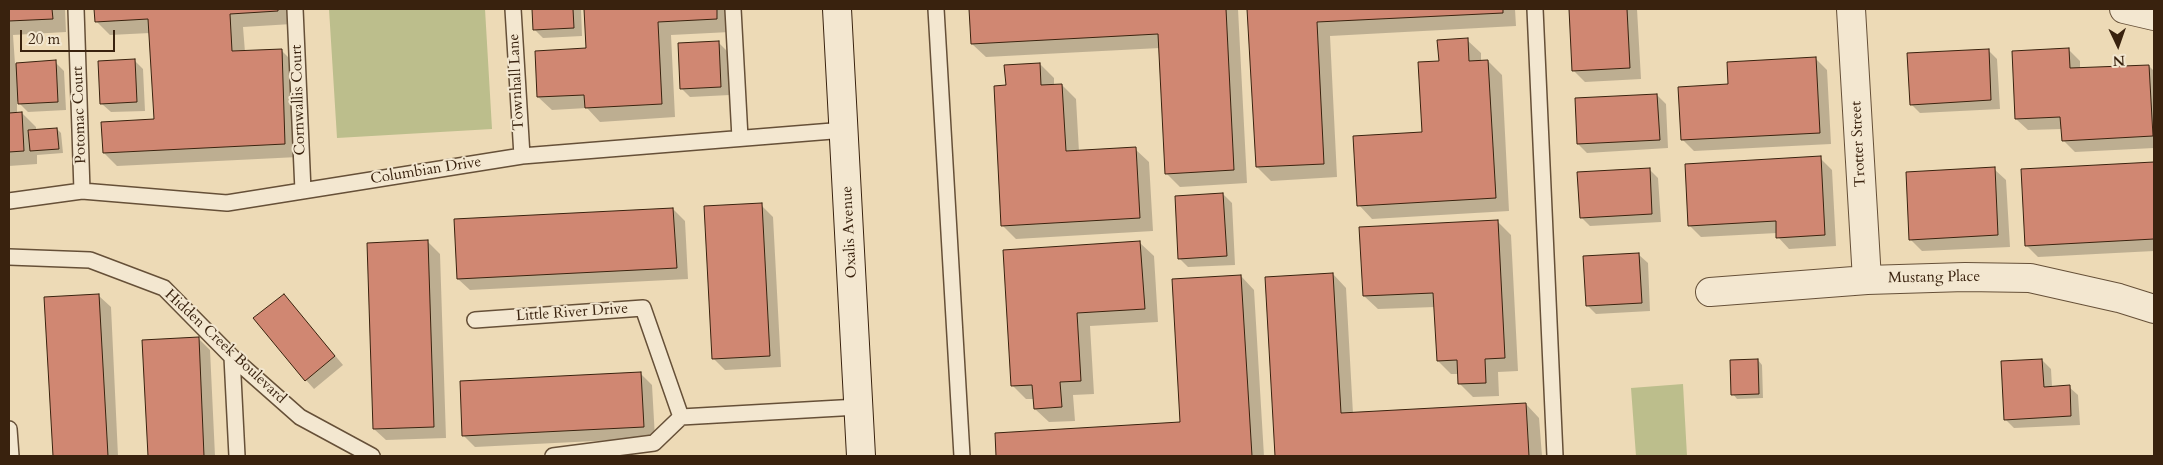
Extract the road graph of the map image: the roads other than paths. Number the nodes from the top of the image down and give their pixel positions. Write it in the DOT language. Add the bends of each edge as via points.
graph roads {
  1 [pos="76,9"];
  2 [pos="295,9"];
  3 [pos="513,9"];
  4 [pos="733,9"];
  5 [pos="837,9"];
  6 [pos="936,9"];
  7 [pos="1535,9"];
  8 [pos="1851,9"];
  9 [pos="2124,9"];
  10 [pos="2154,16"];
  11 [pos="845,130"];
  12 [pos="740,138"];
  13 [pos="522,156"];
  14 [pos="82,191"];
  15 [pos="303,192"];
  16 [pos="9,201"];
  17 [pos="9,257"];
  18 [pos="1866,280"];
  19 [pos="1710,292"];
  20 [pos="2154,309"];
  21 [pos="475,320"];
  22 [pos="232,357"];
  23 [pos="858,407"];
  24 [pos="681,417"];
  25 [pos="9,429"];
  26 [pos="654,449"];
  27 [pos="358,453"];
  28 [pos="11,456"];
  29 [pos="237,456"];
  30 [pos="372,456"];
  31 [pos="553,456"];
  32 [pos="861,456"];
  33 [pos="962,456"];
  34 [pos="1555,456"];
  1 -- 14 [label="lane, Potomac Court"];
  2 -- 15 [label="lane, Cornwallis Court"];
  3 -- 13 [label="lane, Townhall Lane"];
  4 -- 12 [label="lane"];
  5 -- 11 [label="street, Oxalis Avenue"];
  6 -- 33 [label="lane"];
  7 -- 34 [label="lane"];
  8 -- 18 [label="street, Trotter Street"];
  9 -- 10 [label="street"];
  11 -- 12 [label="lane, Columbian Drive"];
  11 -- 23 [label="street, Oxalis Avenue"];
  12 -- 13 [label="lane, Columbian Drive"];
  13 -- 15 [label="lane, Columbian Drive"];
  14 -- 15 [label="lane, Columbian Drive" via="227,203"];
  14 -- 16 [label="lane, Columbian Drive"];
  17 -- 22 [label="lane, Hidden Creek Boulevard" via="90,260 164,288"];
  18 -- 19 [label="street, Mustang Place"];
  18 -- 20 [label="street, Mustang Place" via="2030,278"];
  21 -- 24 [label="lane, Little River Drive" via="643,308"];
  22 -- 27 [label="lane, Hidden Creek Boulevard" via="300,417"];
  22 -- 29 [label="lane"];
  23 -- 24 [label="lane"];
  23 -- 32 [label="street, Oxalis Avenue"];
  24 -- 26 [label="lane"];
  25 -- 28 [label="lane"];
  26 -- 31 [label="lane"];
  27 -- 30 [label="lane, Hidden Creek Boulevard"];
}
